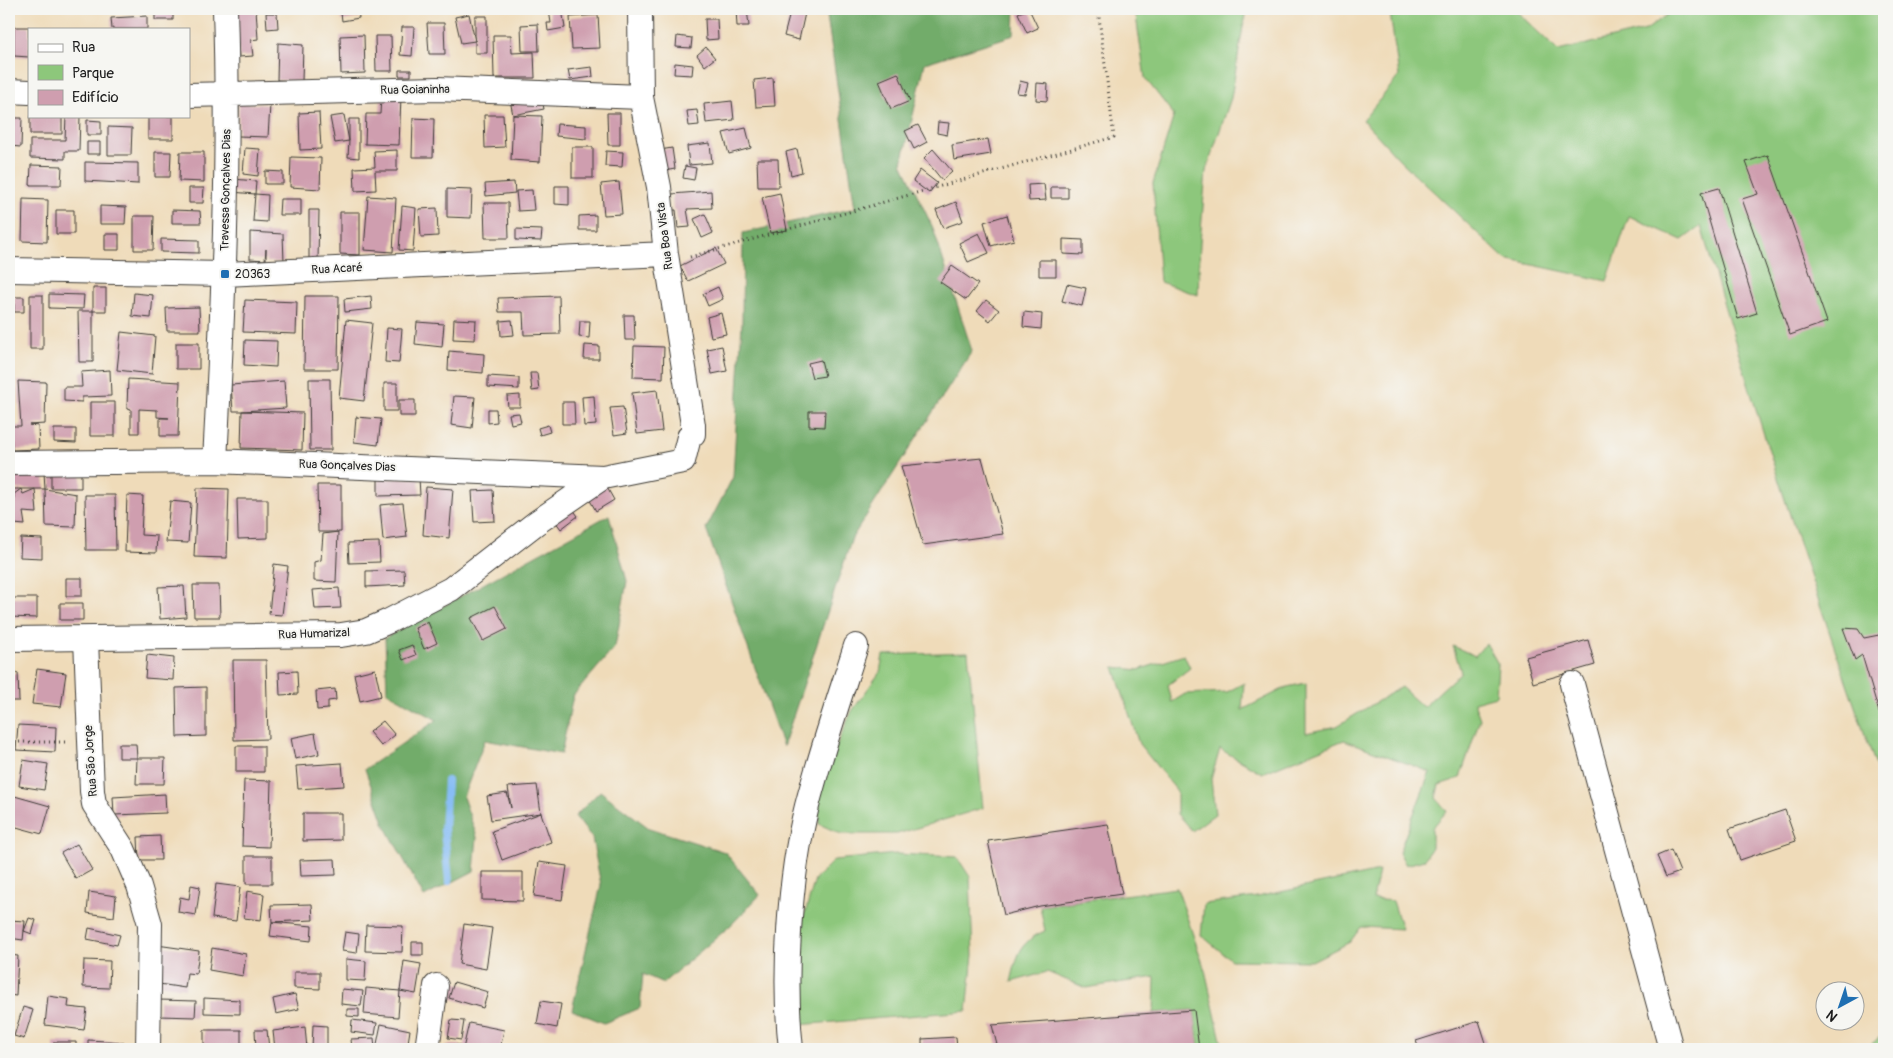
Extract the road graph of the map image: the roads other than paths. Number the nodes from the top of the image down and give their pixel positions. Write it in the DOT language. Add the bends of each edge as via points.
graph roads {
  1 [pos="225,9"];
  2 [pos="640,9"];
  3 [pos="9,91"];
  4 [pos="28,92"];
  5 [pos="190,94"];
  6 [pos="228,95"];
  7 [pos="641,97"];
  8 [pos="667,259"];
  9 [pos="9,270"];
  10 [pos="225,274"];
  11 [pos="216,461"];
  12 [pos="683,461"];
  13 [pos="9,463"];
  14 [pos="603,477"];
  15 [pos="9,639"];
  16 [pos="86,639"];
  17 [pos="856,646"];
  18 [pos="1572,684"];
  19 [pos="436,986"];
  20 [pos="148,1049"];
  21 [pos="427,1049"];
  22 [pos="792,1049"];
  23 [pos="1671,1049"];
  1 -- 6 [label="street, Travessa Gonçalves Dias"];
  2 -- 7 [label="street, Rua Boa Vista"];
  3 -- 4 [label="street"];
  5 -- 6 [label="street, Rua Goianinha"];
  6 -- 7 [label="street, Rua Goianinha" via="437,89"];
  6 -- 10 [label="street, Travessa Gonçalves Dias"];
  7 -- 8 [label="street, Rua Boa Vista" via="659,187"];
  8 -- 10 [label="street, Rua Acaré"];
  8 -- 12 [label="street, Rua Boa Vista" via="693,425"];
  9 -- 10 [label="street, Rua Acaré"];
  10 -- 11 [label="street, Travessa Gonçalves Dias"];
  11 -- 13 [label="street, Rua Gonçalves Dias"];
  11 -- 14 [label="street, Rua Gonçalves Dias"];
  12 -- 14 [label="street, Rua Gonçalves Dias"];
  14 -- 16 [label="street, Rua Humarizal" via="536,523 451,589 366,630 341,635"];
  15 -- 16 [label="street, Rua Humarizal"];
  16 -- 20 [label="street, Rua São Jorge" via="94,804 123,849 139,886 150,924"];
  17 -- 22 [label="street" via="806,808 799,850 788,964"];
  18 -- 23 [label="street"];
  19 -- 21 [label="street"];
}
